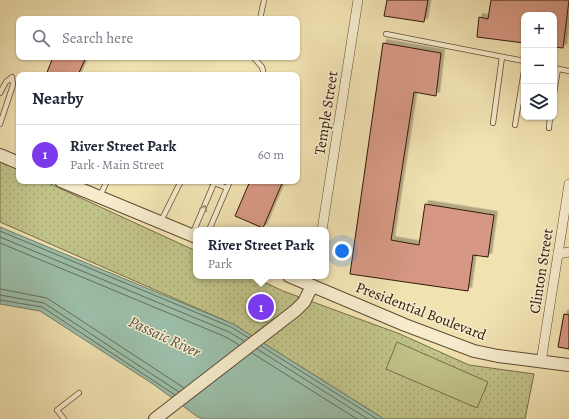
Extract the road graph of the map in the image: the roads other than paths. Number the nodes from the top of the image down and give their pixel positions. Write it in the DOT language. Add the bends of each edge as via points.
graph roads {
  1 [pos="264,0"];
  2 [pos="358,0"];
  3 [pos="261,16"];
  4 [pos="386,34"];
  5 [pos="502,57"];
  6 [pos="256,60"];
  7 [pos="521,60"];
  8 [pos="557,68"];
  9 [pos="569,71"];
  10 [pos="263,72"];
  11 [pos="522,84"];
  12 [pos="0,92"];
  13 [pos="10,96"];
  14 [pos="549,120"];
  15 [pos="494,123"];
  16 [pos="0,124"];
  17 [pos="515,125"];
  18 [pos="548,128"];
  19 [pos="0,155"];
  20 [pos="16,162"];
  21 [pos="68,184"];
  22 [pos="106,184"];
  23 [pos="179,184"];
  24 [pos="212,184"];
  25 [pos="218,184"];
  26 [pos="229,184"];
  27 [pos="569,184"];
  28 [pos="227,188"];
  29 [pos="100,197"];
  30 [pos="160,222"];
  31 [pos="197,227"];
  32 [pos="210,227"];
  33 [pos="322,227"];
  34 [pos="193,236"];
  35 [pos="569,252"];
  36 [pos="558,254"];
  37 [pos="313,281"];
  38 [pos="541,362"];
  39 [pos="569,365"];
  40 [pos="79,393"];
  41 [pos="64,419"];
  42 [pos="155,419"];
  1 -- 3 [label="lane"];
  2 -- 33 [label="street, Temple Street"];
  4 -- 5 [label="lane"];
  5 -- 7 [label="lane"];
  5 -- 15 [label="lane"];
  6 -- 10 [label="lane"];
  8 -- 9 [label="lane"];
  11 -- 17 [label="lane"];
  12 -- 13 [label="lane"];
  12 -- 13 [label="lane" via="12,77"];
  13 -- 16 [label="lane"];
  14 -- 18 [label="lane"];
  19 -- 20 [label="street"];
  21 -- 29 [label="street"];
  22 -- 29 [label="lane"];
  23 -- 30 [label="lane"];
  31 -- 24 [label="lane, one-way"];
  25 -- 28 [label="lane"];
  26 -- 28 [label="lane"];
  27 -- 36 [label="street, Clinton Street"];
  28 -- 32 [label="lane"];
  29 -- 30 [label="street"];
  30 -- 34 [label="street"];
  35 -- 36 [label="street"];
  36 -- 38 [label="street, Clinton Street"];
  37 -- 38 [label="street, Presidential Boulevard" via="411,327 474,351"];
  37 -- 42 [label="street" via="304,302"];
  38 -- 39 [label="street, Presidential Boulevard"];
  40 -- 41 [label="lane" via="56,410"];
}
